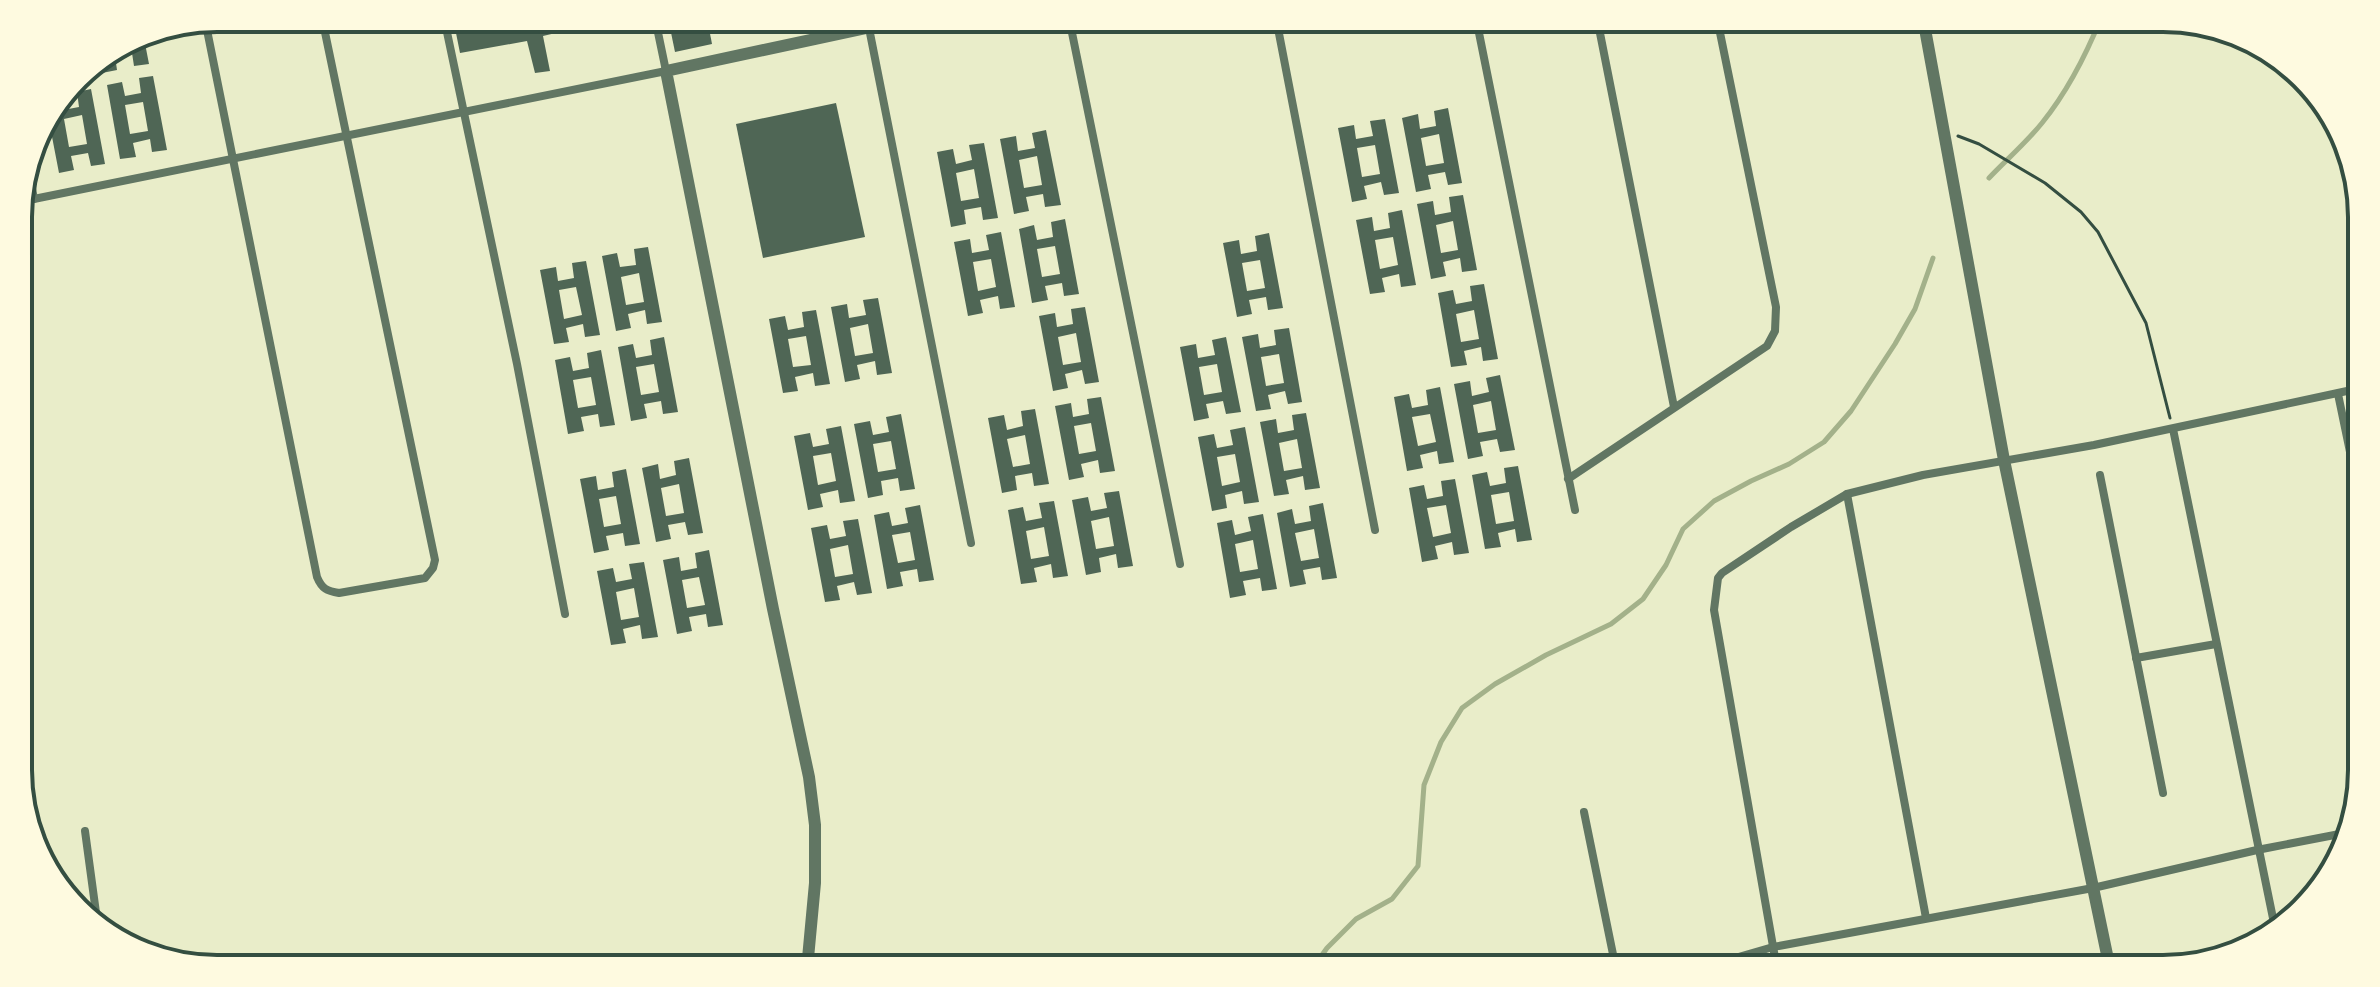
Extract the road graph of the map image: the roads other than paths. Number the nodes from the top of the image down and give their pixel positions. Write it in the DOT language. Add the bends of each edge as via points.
graph roads {
  1 [pos="207,32"];
  2 [pos="325,32"];
  3 [pos="447,32"];
  4 [pos="658,32"];
  5 [pos="830,32"];
  6 [pos="870,32"];
  7 [pos="1072,32"];
  8 [pos="1279,32"];
  9 [pos="1479,32"];
  10 [pos="1600,32"];
  11 [pos="1720,32"];
  12 [pos="1926,32"];
  13 [pos="666,71"];
  14 [pos="463,111"];
  15 [pos="345,135"];
  16 [pos="233,159"];
  17 [pos="34,199"];
  18 [pos="2348,391"];
  19 [pos="2338,394"];
  20 [pos="1674,407"];
  21 [pos="2173,429"];
  22 [pos="2348,442"];
  23 [pos="2004,460"];
  24 [pos="2100,475"];
  25 [pos="1568,479"];
  26 [pos="1847,494"];
  27 [pos="1575,510"];
  28 [pos="1375,530"];
  29 [pos="971,543"];
  30 [pos="1180,564"];
  31 [pos="565,614"];
  32 [pos="2216,644"];
  33 [pos="2136,658"];
  34 [pos="2163,793"];
  35 [pos="1584,812"];
  36 [pos="85,831"];
  37 [pos="2336,835"];
  38 [pos="2257,850"];
  39 [pos="2093,888"];
  40 [pos="96,910"];
  41 [pos="1926,918"];
  42 [pos="2273,919"];
  43 [pos="1773,947"];
  44 [pos="808,955"];
  45 [pos="1613,955"];
  46 [pos="1745,955"];
  47 [pos="1774,955"];
  48 [pos="2107,955"];
  1 -- 16 [label="street"];
  2 -- 15 [label="street"];
  3 -- 14 [label="street"];
  4 -- 13 [label="street"];
  5 -- 13 [label="street"];
  6 -- 29 [label="street"];
  7 -- 30 [label="street"];
  8 -- 28 [label="street"];
  9 -- 25 [label="street"];
  10 -- 20 [label="street"];
  11 -- 20 [label="street" via="1776,307 1775,331 1767,346"];
  12 -- 23 [label="street"];
  13 -- 14 [label="street"];
  13 -- 44 [label="street" via="809,777 815,868"];
  14 -- 15 [label="street"];
  14 -- 31 [label="street"];
  15 -- 16 [label="street"];
  15 -- 16 [label="street" via="435,560 425,578 339,593 321,587"];
  16 -- 17 [label="street"];
  18 -- 19 [label="street"];
  19 -- 21 [label="street"];
  19 -- 22 [label="street"];
  20 -- 25 [label="street"];
  21 -- 23 [label="street"];
  21 -- 32 [label="street"];
  23 -- 26 [label="street"];
  23 -- 39 [label="street"];
  24 -- 33 [label="street"];
  25 -- 27 [label="street"];
  26 -- 41 [label="street"];
  26 -- 43 [label="street" via="1722,573 1715,596"];
  32 -- 33 [label="street"];
  32 -- 38 [label="street"];
  33 -- 34 [label="street"];
  35 -- 45 [label="street"];
  36 -- 40 [label="street"];
  37 -- 38 [label="street"];
  38 -- 39 [label="street"];
  38 -- 42 [label="street"];
  39 -- 41 [label="street"];
  39 -- 48 [label="street"];
  41 -- 43 [label="street"];
  43 -- 46 [label="street"];
  43 -- 47 [label="street"];
}
